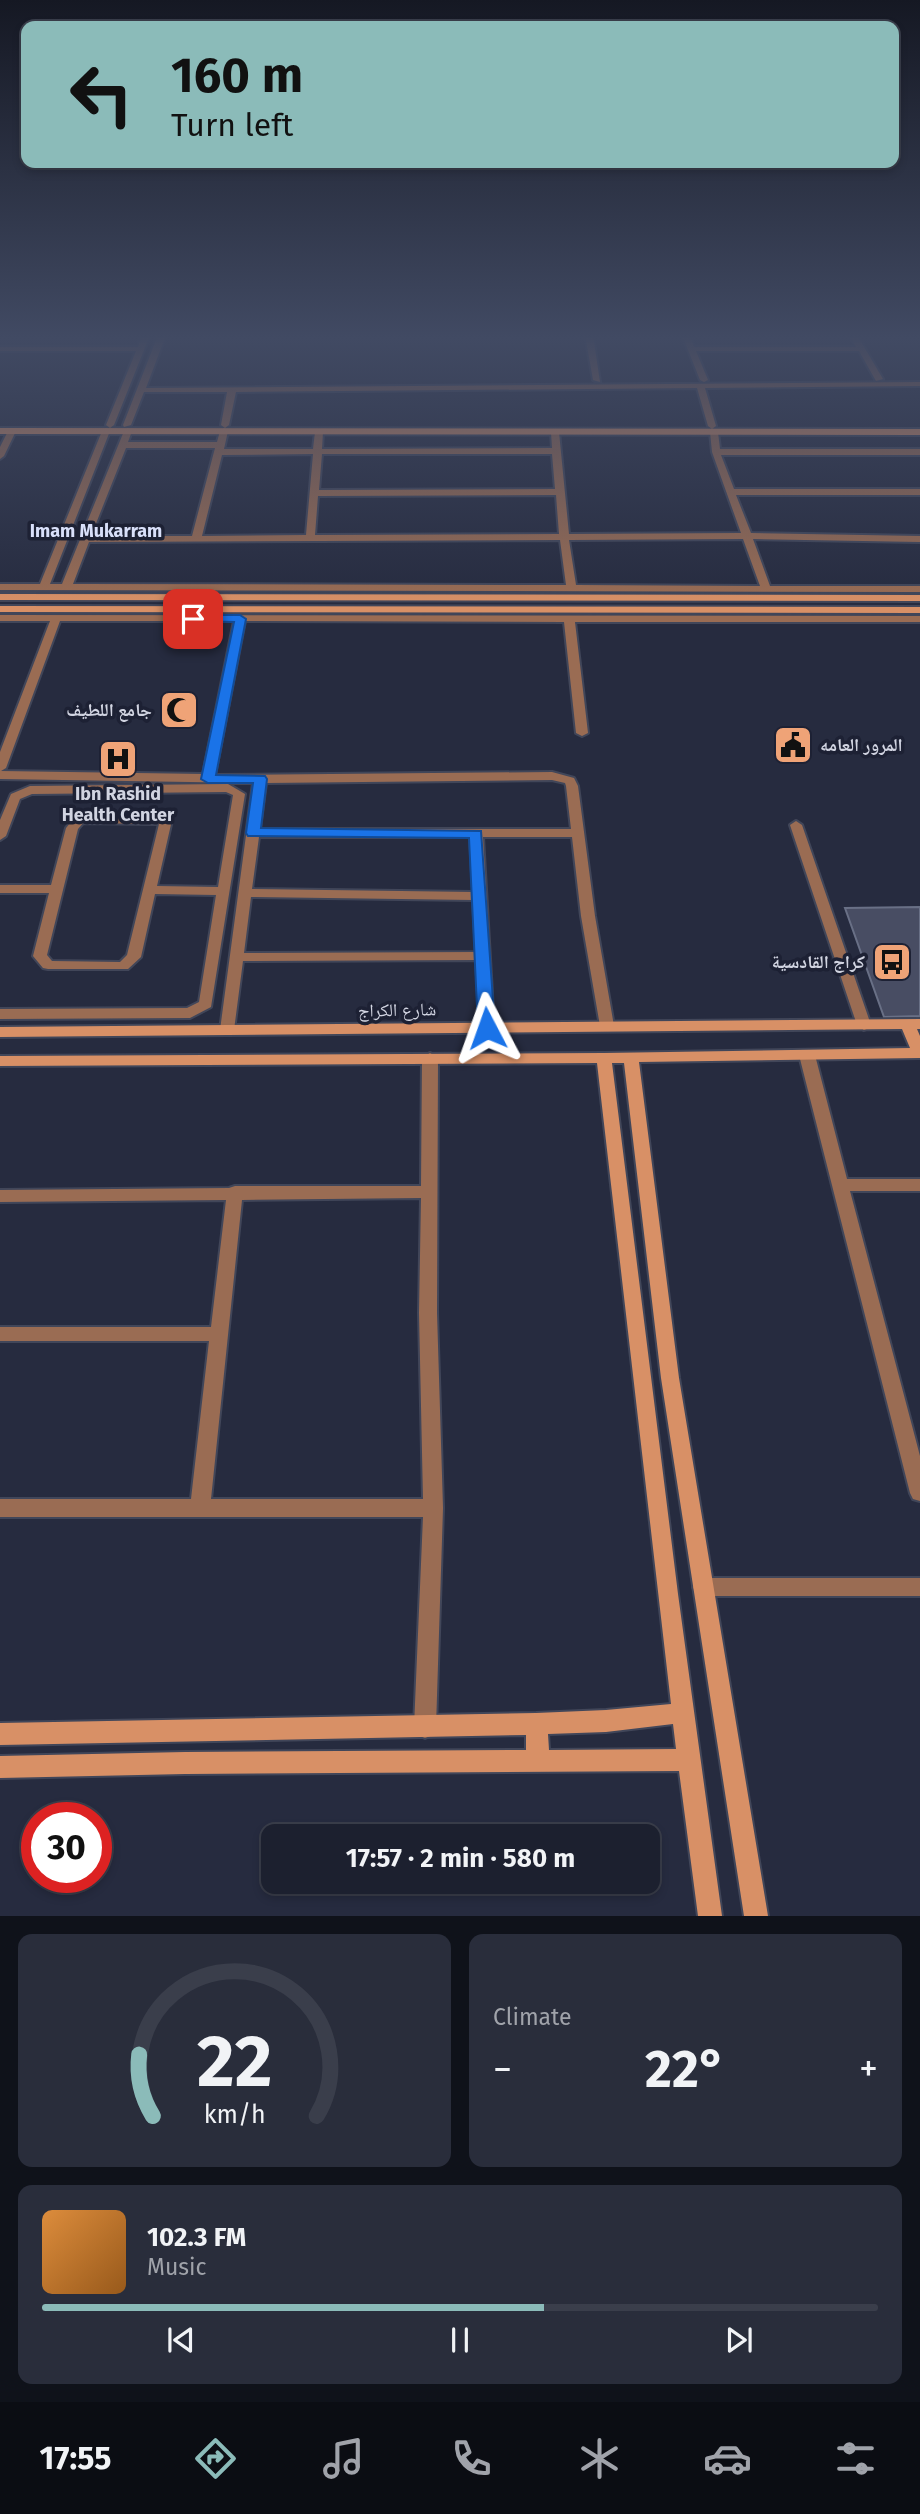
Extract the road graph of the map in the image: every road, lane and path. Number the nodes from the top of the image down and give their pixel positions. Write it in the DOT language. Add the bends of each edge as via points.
graph roads {
  1 [pos="11,424"];
  2 [pos="109,424"];
  3 [pos="129,424"];
  4 [pos="225,424"];
  5 [pos="712,424"];
  6 [pos="920,427"];
  7 [pos="108,428"];
  8 [pos="128,428"];
  9 [pos="224,428"];
  10 [pos="392,428"];
  11 [pos="713,429"];
  12 [pos="817,429"];
  13 [pos="0,430"];
  14 [pos="12,430"];
  15 [pos="319,432"];
  16 [pos="555,432"];
  17 [pos="920,432"];
  18 [pos="123,445"];
  19 [pos="221,449"];
  20 [pos="318,452"];
  21 [pos="556,452"];
  22 [pos="716,452"];
  23 [pos="920,452"];
  24 [pos="0,456"];
  25 [pos="106,487"];
  26 [pos="83,488"];
  27 [pos="560,492"];
  28 [pos="731,492"];
  29 [pos="920,492"];
  30 [pos="314,493"];
  31 [pos="748,536"];
  32 [pos="564,537"];
  33 [pos="86,539"];
  34 [pos="196,539"];
  35 [pos="310,539"];
  36 [pos="920,539"];
  37 [pos="0,587"];
  38 [pos="44,587"];
  39 [pos="66,588"];
  40 [pos="766,589"];
  41 [pos="920,589"];
  42 [pos="572,590"];
  43 [pos="277,593"];
  44 [pos="843,593"];
  45 [pos="0,597"];
  46 [pos="920,598"];
  47 [pos="637,603"];
  48 [pos="0,609"];
  49 [pos="920,610"];
  50 [pos="170,614"];
  51 [pos="852,614"];
  52 [pos="0,618"];
  53 [pos="56,618"];
  54 [pos="240,619"];
  55 [pos="569,619"];
  56 [pos="920,619"];
  57 [pos="582,733"];
  58 [pos="0,768"];
  59 [pos="0,775"];
  60 [pos="208,779"];
  61 [pos="260,779"];
  62 [pos="796,825"];
  63 [pos="253,833"];
  64 [pos="577,833"];
  65 [pos="476,834"];
  66 [pos="0,836"];
  67 [pos="0,889"];
  68 [pos="56,889"];
  69 [pos="149,890"];
  70 [pos="224,891"];
  71 [pos="245,893"];
  72 [pos="479,896"];
  73 [pos="482,956"];
  74 [pos="237,957"];
  75 [pos="0,1014"];
  76 [pos="914,1024"];
  77 [pos="864,1025"];
  78 [pos="607,1026"];
  79 [pos="487,1028"];
  80 [pos="227,1030"];
  81 [pos="0,1032"];
  82 [pos="920,1054"];
  83 [pos="807,1055"];
  84 [pos="631,1057"];
  85 [pos="429,1058"];
  86 [pos="604,1058"];
  87 [pos="0,1060"];
  88 [pos="842,1185"];
  89 [pos="920,1185"];
  90 [pos="235,1192"];
  91 [pos="430,1192"];
  92 [pos="0,1196"];
  93 [pos="0,1334"];
  94 [pos="219,1334"];
  95 [pos="644,1378"];
  96 [pos="670,1378"];
  97 [pos="920,1493"];
  98 [pos="0,1508"];
  99 [pos="201,1508"];
  100 [pos="433,1508"];
  101 [pos="703,1587"];
  102 [pos="920,1587"];
  103 [pos="681,1713"];
  104 [pos="537,1724"];
  105 [pos="425,1727"];
  106 [pos="0,1734"];
  107 [pos="688,1759"];
  108 [pos="538,1760"];
  109 [pos="0,1767"];
  110 [pos="710,1916"];
  111 [pos="756,1916"];
  1 -- 7 [label="street"];
  2 -- 7 [label="street"];
  3 -- 8 [label="street"];
  4 -- 9 [label="street"];
  5 -- 11 [label="street"];
  6 -- 12 [label="street"];
  7 -- 8 [label="street"];
  7 -- 14 [label="street"];
  7 -- 26 [label="street"];
  8 -- 9 [label="street"];
  8 -- 18 [label="street"];
  9 -- 10 [label="street"];
  9 -- 15 [label="street"];
  9 -- 19 [label="street"];
  10 -- 11 [label="street"];
  10 -- 15 [label="street"];
  10 -- 16 [label="street"];
  11 -- 12 [label="street"];
  11 -- 16 [label="street"];
  11 -- 22 [label="street"];
  12 -- 17 [label="street"];
  13 -- 14 [label="street"];
  14 -- 24 [label="street"];
  15 -- 20 [label="street"];
  16 -- 21 [label="street"];
  18 -- 19 [label="street"];
  18 -- 25 [label="street"];
  19 -- 20 [label="street"];
  19 -- 34 [label="street"];
  20 -- 21 [label="street"];
  20 -- 30 [label="street"];
  21 -- 27 [label="street"];
  22 -- 23 [label="street"];
  22 -- 28 [label="street"];
  25 -- 26 [label="street"];
  25 -- 33 [label="street"];
  26 -- 38 [label="street"];
  27 -- 30 [label="street"];
  27 -- 32 [label="street"];
  28 -- 29 [label="street"];
  28 -- 31 [label="street"];
  30 -- 35 [label="street"];
  31 -- 32 [label="street"];
  31 -- 36 [label="street"];
  31 -- 40 [label="street"];
  32 -- 35 [label="street"];
  32 -- 42 [label="street"];
  33 -- 34 [label="street"];
  33 -- 39 [label="street"];
  34 -- 35 [label="street"];
  37 -- 38 [label="street"];
  38 -- 39 [label="street"];
  39 -- 43 [label="street"];
  40 -- 42 [label="street"];
  40 -- 44 [label="street"];
  41 -- 44 [label="street"];
  42 -- 43 [label="street"];
  43 -- 45 [label="street"];
  43 -- 47 [label="street"];
  44 -- 46 [label="street"];
  44 -- 47 [label="street"];
  47 -- 50 [label="street"];
  47 -- 51 [label="street"];
  48 -- 50 [label="street"];
  49 -- 51 [label="street"];
  50 -- 53 [label="street"];
  50 -- 54 [label="street"];
  51 -- 55 [label="street"];
  51 -- 56 [label="street"];
  52 -- 53 [label="street"];
  53 -- 58 [label="street"];
  54 -- 55 [label="street"];
  54 -- 60 [label="street"];
  55 -- 57 [label="street"];
  59 -- 60 [label="street"];
  60 -- 61 [label="street"];
  61 -- 63 [label="street"];
  61 -- 64 [label="street" via="552,776 570,781"];
  62 -- 77 [label="street"];
  63 -- 65 [label="street"];
  63 -- 71 [label="street"];
  64 -- 65 [label="street"];
  64 -- 78 [label="street"];
  65 -- 72 [label="street"];
  66 -- 70 [label="street" via="15,797 30,790 228,788 236,790 239,800"];
  67 -- 68 [label="street"];
  68 -- 69 [label="street" via="72,828 79,820 166,820"];
  68 -- 69 [label="street" via="40,956 48,965 62,966 129,963"];
  69 -- 70 [label="street"];
  70 -- 75 [label="street" via="206,1004 199,1010"];
  71 -- 72 [label="street"];
  71 -- 74 [label="street"];
  72 -- 73 [label="street"];
  73 -- 74 [label="street"];
  73 -- 79 [label="street"];
  74 -- 80 [label="street"];
  76 -- 77 [label="street, شارع الكراج"];
  76 -- 82 [label="street"];
  77 -- 78 [label="street, شارع الكراج"];
  78 -- 79 [label="street, شارع الكراج"];
  79 -- 80 [label="street, شارع الكراج"];
  80 -- 81 [label="street, شارع الكراج"];
  82 -- 83 [label="street"];
  83 -- 84 [label="street"];
  83 -- 88 [label="street"];
  84 -- 86 [label="street"];
  84 -- 96 [label="street"];
  85 -- 86 [label="street"];
  85 -- 87 [label="street"];
  85 -- 91 [label="street"];
  86 -- 95 [label="street"];
  88 -- 89 [label="street"];
  88 -- 97 [label="street"];
  90 -- 91 [label="street"];
  90 -- 92 [label="street"];
  90 -- 94 [label="street"];
  91 -- 100 [label="street"];
  93 -- 94 [label="street"];
  94 -- 99 [label="street"];
  95 -- 96 [label="street"];
  95 -- 103 [label="street"];
  96 -- 101 [label="street"];
  98 -- 99 [label="street"];
  99 -- 100 [label="street"];
  100 -- 105 [label="street"];
  101 -- 102 [label="street"];
  101 -- 111 [label="street"];
  103 -- 104 [label="street"];
  103 -- 107 [label="street"];
  104 -- 105 [label="street"];
  104 -- 108 [label="street"];
  105 -- 106 [label="street"];
  107 -- 108 [label="street"];
  107 -- 110 [label="street"];
  108 -- 109 [label="street"];
}
